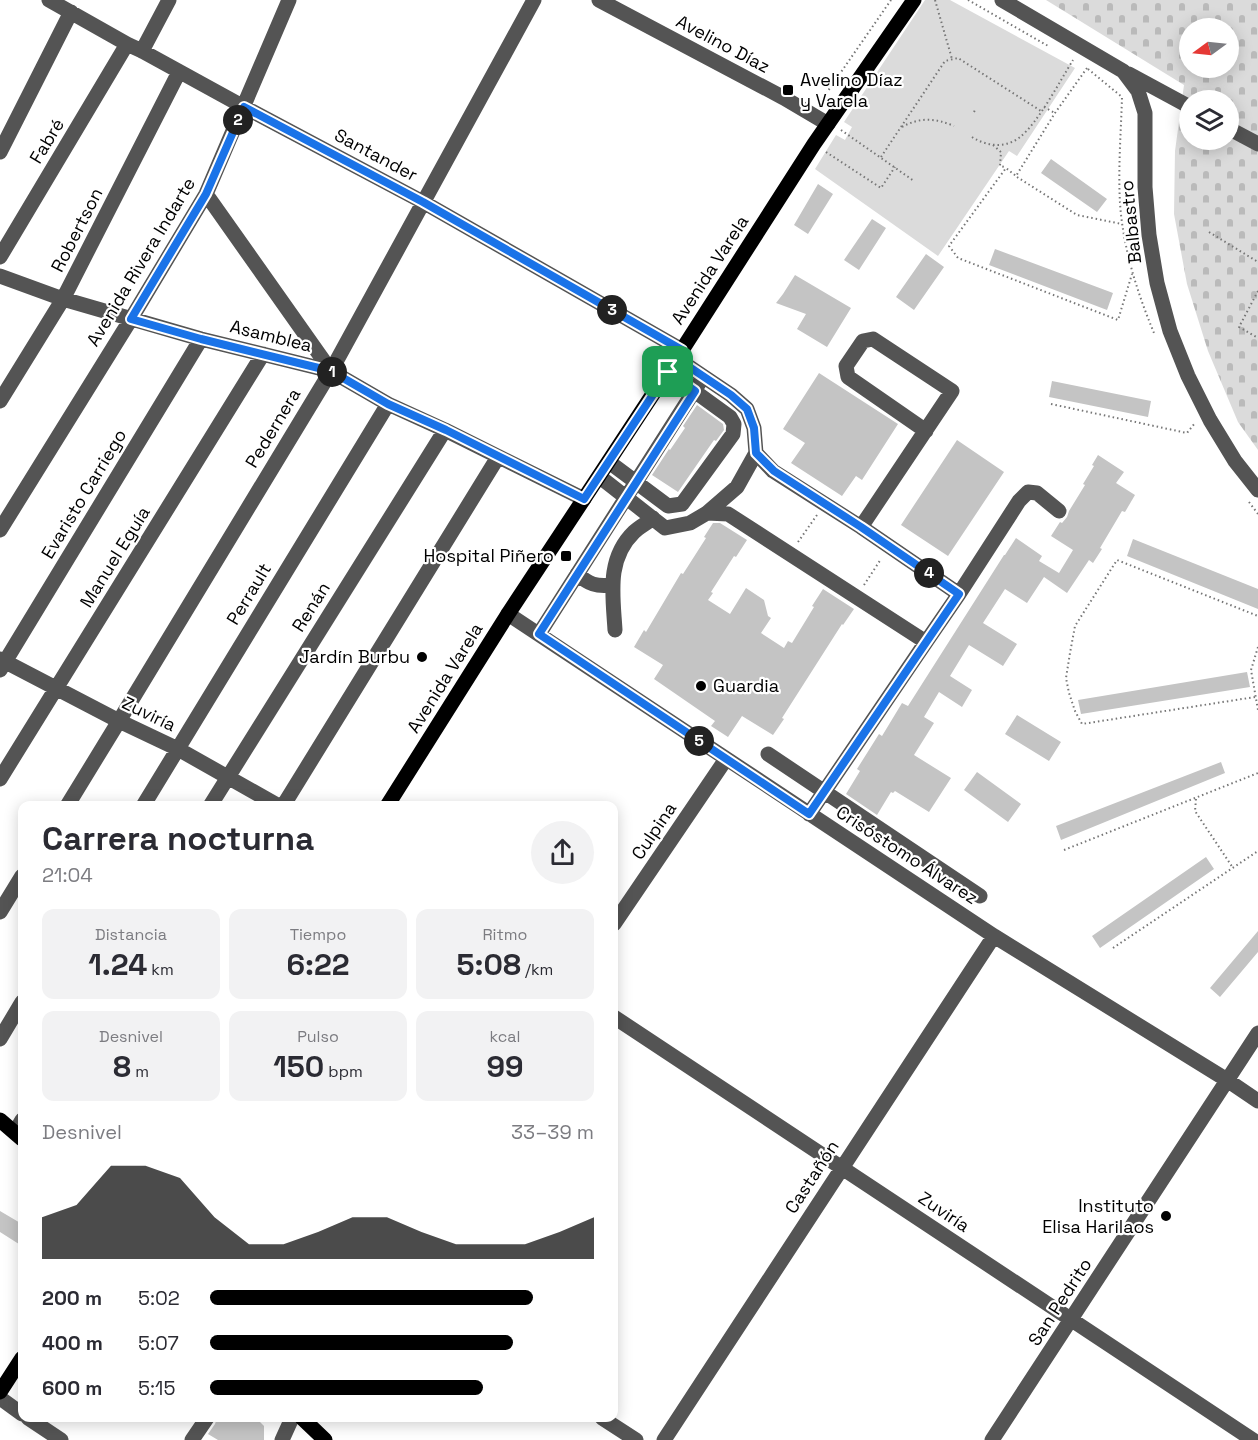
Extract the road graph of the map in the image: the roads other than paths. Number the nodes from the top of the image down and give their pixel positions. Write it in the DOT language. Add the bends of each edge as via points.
graph roads {
  1 [pos="49,0"];
  2 [pos="169,0"];
  3 [pos="289,0"];
  4 [pos="534,0"];
  5 [pos="599,0"];
  6 [pos="914,0"];
  7 [pos="1002,0"];
  8 [pos="71,12"];
  9 [pos="127,44"];
  10 [pos="142,51"];
  11 [pos="1123,71"];
  12 [pos="179,72"];
  13 [pos="1179,101"];
  14 [pos="244,107"];
  15 [pos="828,124"];
  16 [pos="1239,134"];
  17 [pos="1258,144"];
  18 [pos="0,152"];
  19 [pos="206,194"];
  20 [pos="423,202"];
  21 [pos="0,257"];
  22 [pos="0,276"];
  23 [pos="63,299"];
  24 [pos="131,319"];
  25 [pos="201,339"];
  26 [pos="263,354"];
  27 [pos="679,354"];
  28 [pos="331,371"];
  29 [pos="668,372"];
  30 [pos="703,377"];
  31 [pos="695,391"];
  32 [pos="0,401"];
  33 [pos="388,404"];
  34 [pos="446,430"];
  35 [pos="926,431"];
  36 [pos="756,453"];
  37 [pos="498,457"];
  38 [pos="609,462"];
  39 [pos="600,477"];
  40 [pos="636,483"];
  41 [pos="1258,490"];
  42 [pos="626,498"];
  43 [pos="584,499"];
  44 [pos="1059,511"];
  45 [pos="707,513"];
  46 [pos="653,518"];
  47 [pos="861,527"];
  48 [pos="0,530"];
  49 [pos="577,574"];
  50 [pos="612,585"];
  51 [pos="959,594"];
  52 [pos="508,614"];
  53 [pos="615,630"];
  54 [pos="539,634"];
  55 [pos="926,642"];
  56 [pos="2,664"];
  57 [pos="56,689"];
  58 [pos="119,722"];
  59 [pos="177,749"];
  60 [pos="768,754"];
  61 [pos="726,759"];
  62 [pos="228,776"];
  63 [pos="0,779"];
  64 [pos="825,792"];
  65 [pos="70,801"];
  66 [pos="146,801"];
  67 [pos="213,801"];
  68 [pos="272,801"];
  69 [pos="284,801"];
  70 [pos="390,801"];
  71 [pos="809,814"];
  72 [pos="18,883"];
  73 [pos="980,896"];
  74 [pos="0,912"];
  75 [pos="618,918"];
  76 [pos="994,936"];
  77 [pos="18,1009"];
  78 [pos="618,1020"];
  79 [pos="1258,1033"];
  80 [pos="0,1039"];
  81 [pos="1227,1080"];
  82 [pos="1258,1101"];
  83 [pos="0,1120"];
  84 [pos="18,1129"];
  85 [pos="842,1168"];
  86 [pos="1071,1320"];
  87 [pos="18,1364"];
  88 [pos="0,1392"];
  89 [pos="0,1398"];
  90 [pos="18,1411"];
  91 [pos="34,1422"];
  92 [pos="204,1422"];
  93 [pos="290,1422"];
  94 [pos="306,1422"];
  95 [pos="608,1422"];
  96 [pos="61,1440"];
  97 [pos="192,1440"];
  98 [pos="282,1440"];
  99 [pos="325,1440"];
  100 [pos="636,1440"];
  101 [pos="664,1440"];
  102 [pos="992,1440"];
  103 [pos="1253,1440"];
  1 -- 8 [label="street, Santander"];
  2 -- 10 [label="street"];
  3 -- 14 [label="street, Avenida Rivera Indarte"];
  4 -- 20 [label="street, Pedernera"];
  5 -- 15 [label="street, Avelino Díaz"];
  6 -- 15 [label="main road, Avenida Varela"];
  7 -- 11 [label="street, Balbastro"];
  8 -- 9 [label="street, Santander"];
  8 -- 18 [label="street"];
  9 -- 10 [label="street, Santander"];
  9 -- 21 [label="street, Fabré"];
  10 -- 12 [label="street, Santander"];
  11 -- 13 [label="street"];
  11 -- 41 [label="street, Balbastro" via="1138,91 1145,113 1149,235 1170,330 1210,420"];
  12 -- 14 [label="street, Santander"];
  12 -- 23 [label="street, Robertson"];
  14 -- 19 [label="street, Avenida Rivera Indarte"];
  14 -- 20 [label="street, Santander"];
  15 -- 27 [label="main road, Avenida Varela"];
  16 -- 17 [label="street"];
  19 -- 24 [label="street, Avenida Rivera Indarte"];
  19 -- 28 [label="street"];
  20 -- 27 [label="street, Santander"];
  20 -- 28 [label="street, Pedernera"];
  22 -- 23 [label="street, Asamblea"];
  23 -- 24 [label="street, Asamblea"];
  23 -- 32 [label="street, Robertson"];
  24 -- 25 [label="street, Asamblea"];
  24 -- 48 [label="street, Avenida Rivera Indarte"];
  25 -- 26 [label="street, Asamblea"];
  25 -- 56 [label="street, Evaristo Carriego"];
  26 -- 28 [label="street, Asamblea"];
  26 -- 57 [label="street, Manuel Eguía"];
  27 -- 29 [label="main road, Avenida Varela"];
  27 -- 30 [label="street, Santander"];
  28 -- 33 [label="street, Asamblea"];
  28 -- 58 [label="street, Pedernera"];
  29 -- 31 [label="street"];
  29 -- 38 [label="main road, Avenida Varela"];
  30 -- 31 [label="street"];
  30 -- 36 [label="street, Santander" via="747,409 754,428"];
  31 -- 40 [label="street"];
  31 -- 40 [label="street" via="730,417 733,434 682,504 668,506"];
  33 -- 34 [label="street, Asamblea"];
  33 -- 59 [label="street, Perrault"];
  34 -- 37 [label="street, Asamblea"];
  34 -- 62 [label="street, Renán"];
  35 -- 35 [label="street" via="848,378 846,366 863,341 873,339 952,392"];
  35 -- 47 [label="street"];
  36 -- 45 [label="street" via="736,487"];
  36 -- 47 [label="street" via="774,471"];
  37 -- 43 [label="street, Asamblea"];
  37 -- 69 [label="street"];
  38 -- 39 [label="main road, Avenida Varela"];
  38 -- 40 [label="street"];
  39 -- 42 [label="street"];
  39 -- 43 [label="main road, Avenida Varela"];
  40 -- 42 [label="street"];
  42 -- 46 [label="street"];
  42 -- 49 [label="street"];
  43 -- 52 [label="main road, Avenida Varela"];
  44 -- 51 [label="street" via="1028,492 1018,501"];
  45 -- 46 [label="street" via="690,523 665,528"];
  45 -- 55 [label="street" via="728,514"];
  46 -- 50 [label="street" via="633,532 620,550"];
  47 -- 51 [label="street"];
  49 -- 50 [label="street" via="593,584"];
  49 -- 54 [label="street"];
  50 -- 53 [label="street"];
  51 -- 55 [label="street"];
  52 -- 54 [label="street, Crisóstomo Álvarez"];
  52 -- 70 [label="main road, Avenida Varela"];
  54 -- 61 [label="street, Crisóstomo Álvarez"];
  55 -- 64 [label="street"];
  56 -- 57 [label="street, Zuviría"];
  57 -- 58 [label="street, Zuviría"];
  57 -- 63 [label="street, Manuel Eguía"];
  58 -- 59 [label="street, Zuviría"];
  58 -- 65 [label="street, Pedernera"];
  59 -- 62 [label="street, Zuviría"];
  59 -- 66 [label="street, Perrault"];
  60 -- 64 [label="street"];
  61 -- 71 [label="street, Crisóstomo Álvarez"];
  61 -- 75 [label="street, Culpina"];
  62 -- 67 [label="street, Renán"];
  62 -- 68 [label="street, Zuviría"];
  64 -- 71 [label="street"];
  64 -- 73 [label="street"];
  71 -- 76 [label="street, Crisóstomo Álvarez"];
  72 -- 74 [label="street"];
  76 -- 81 [label="street, Crisóstomo Álvarez"];
  76 -- 85 [label="street, Castañón"];
  77 -- 80 [label="street"];
  78 -- 85 [label="street, Zuviría"];
  79 -- 81 [label="street, San Pedrito"];
  81 -- 82 [label="street, Crisóstomo Álvarez"];
  81 -- 86 [label="street, San Pedrito"];
  83 -- 84 [label="main road"];
  85 -- 86 [label="street, Zuviría"];
  85 -- 101 [label="street, Castañón"];
  86 -- 102 [label="street, San Pedrito"];
  86 -- 103 [label="street, Zuviría"];
  87 -- 88 [label="main road"];
  89 -- 90 [label="street"];
  91 -- 96 [label="street"];
  92 -- 97 [label="street"];
  93 -- 98 [label="street"];
  94 -- 99 [label="main road"];
  95 -- 100 [label="street"];
}
